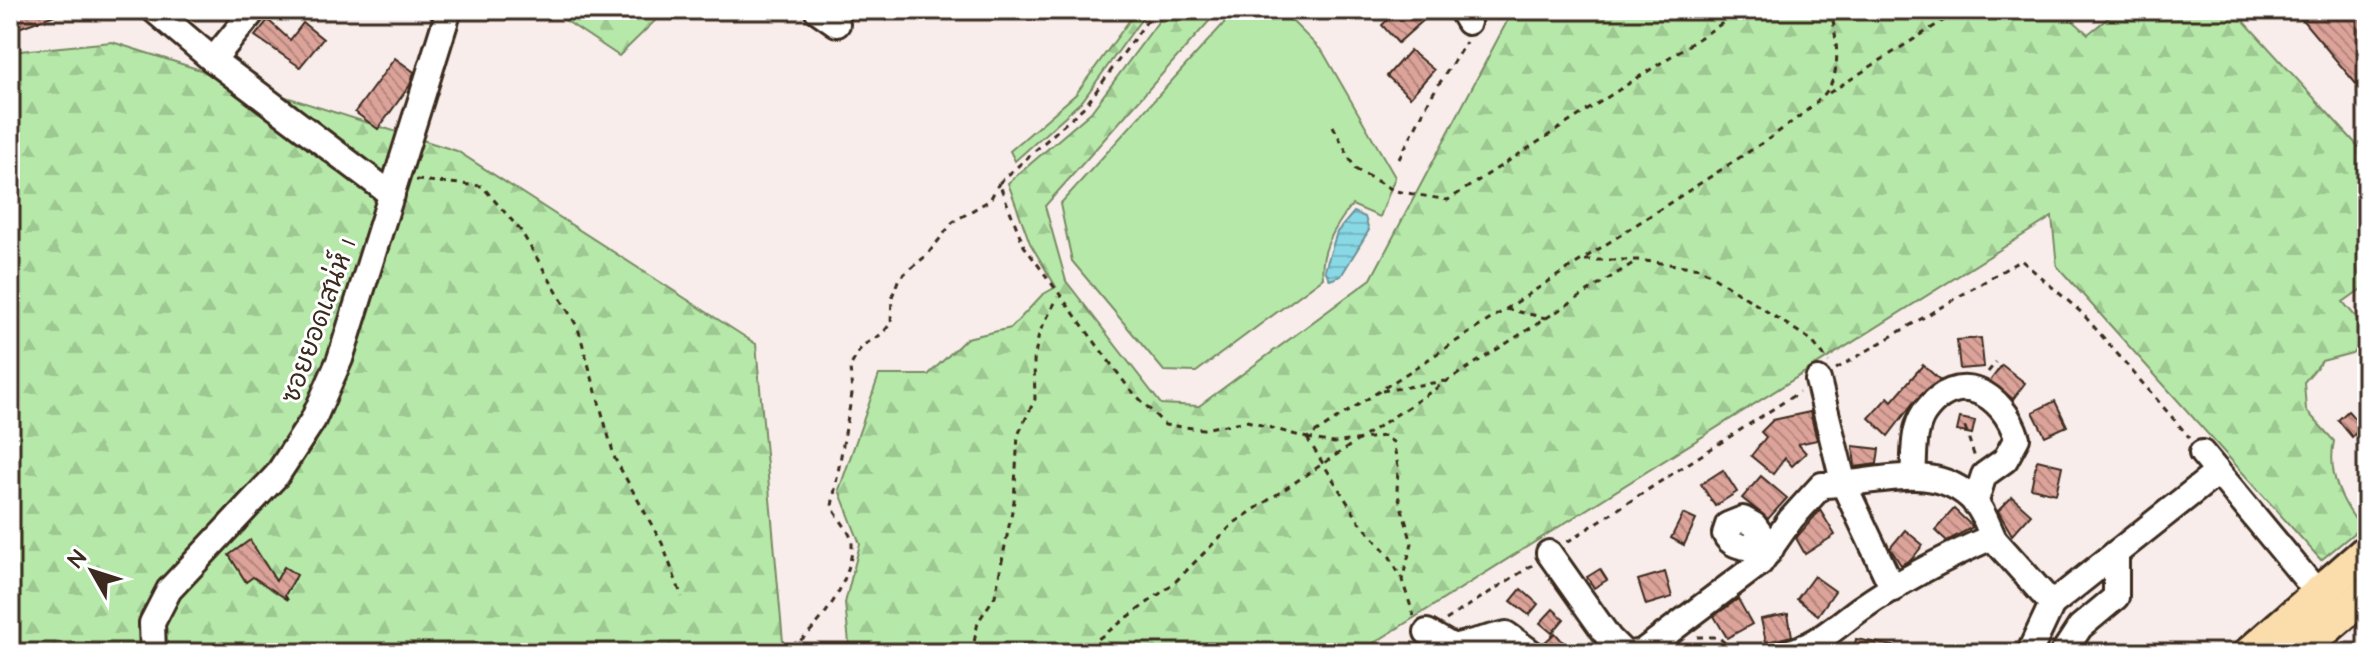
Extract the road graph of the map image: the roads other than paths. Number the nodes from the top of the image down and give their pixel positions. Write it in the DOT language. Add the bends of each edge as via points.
graph roads {
  1 [pos="154,10"];
  2 [pos="254,10"];
  3 [pos="449,10"];
  4 [pos="213,60"];
  5 [pos="394,187"];
  6 [pos="1826,375"];
  7 [pos="1913,475"];
  8 [pos="1844,485"];
  9 [pos="1975,503"];
  10 [pos="1995,541"];
  11 [pos="2367,551"];
  12 [pos="1549,553"];
  13 [pos="2116,553"];
  14 [pos="1893,589"];
  15 [pos="2317,592"];
  16 [pos="2367,593"];
  17 [pos="2052,604"];
  18 [pos="1427,632"];
  19 [pos="153,653"];
  20 [pos="1532,653"];
  21 [pos="1624,653"];
  22 [pos="1635,653"];
  23 [pos="1786,653"];
  24 [pos="2029,653"];
  25 [pos="2063,653"];
  26 [pos="2250,653"];
  27 [pos="2297,653"];
  1 -- 4 [label="street"];
  2 -- 4 [label="street"];
  3 -- 5 [label="street, ซอยยอดเสน่ห์ 1"];
  4 -- 5 [label="street"];
  5 -- 19 [label="street, ซอยยอดเสน่ห์ 1" via="340,359 313,420 277,475 169,590 152,623"];
  6 -- 8 [label="street"];
  7 -- 8 [label="street"];
  7 -- 9 [label="street" via="1949,482"];
  7 -- 9 [label="street" via="1917,430 1943,394 1967,388 1990,395 2011,418 2017,438 2005,460 1984,475"];
  8 -- 14 [label="street"];
  8 -- 22 [label="street" via="1822,485 1760,563"];
  9 -- 10 [label="street"];
  10 -- 14 [label="street" via="1992,537 1940,560"];
  10 -- 17 [label="street"];
  11 -- 15 [label="main road"];
  12 -- 21 [label="street"];
  13 -- 15 [label="street" via="2210,463"];
  13 -- 17 [label="street"];
  13 -- 25 [label="street" via="2116,597 2080,627"];
  14 -- 23 [label="street" via="1818,641"];
  15 -- 26 [label="main road"];
  16 -- 27 [label="main road"];
  17 -- 24 [label="street"];
  18 -- 20 [label="street" via="1453,647 1506,634"];
}
